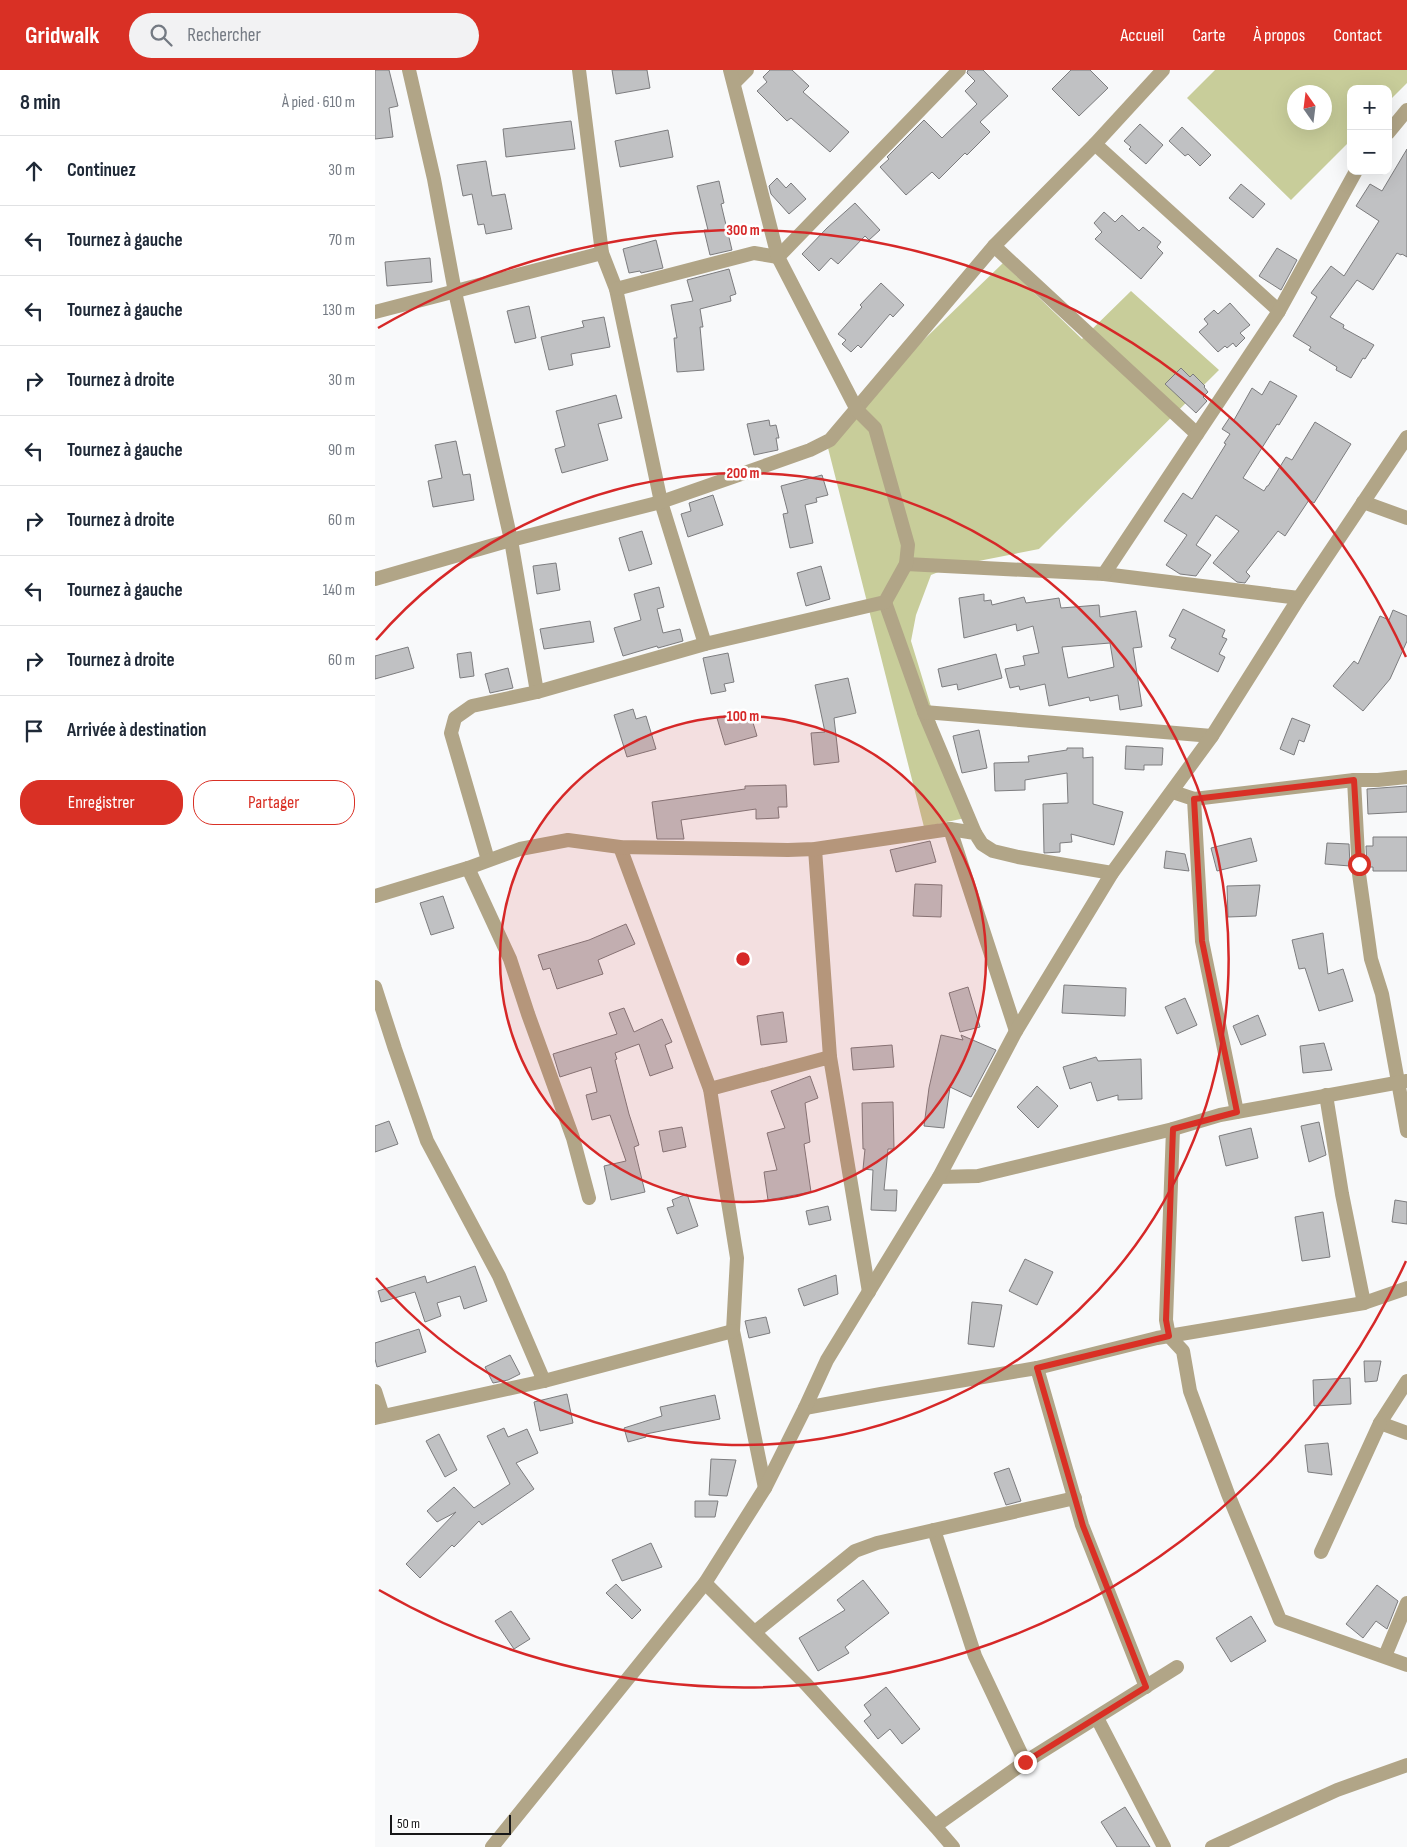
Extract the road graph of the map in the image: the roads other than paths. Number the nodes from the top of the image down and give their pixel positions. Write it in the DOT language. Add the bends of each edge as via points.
graph roads {
  1 [pos="409,70"];
  2 [pos="579,70"];
  3 [pos="747,70"];
  4 [pos="959,70"];
  5 [pos="1163,70"];
  6 [pos="732,77"];
  7 [pos="1407,110"];
  8 [pos="1390,130"];
  9 [pos="1095,144"];
  10 [pos="1354,175"];
  11 [pos="994,246"];
  12 [pos="603,253"];
  13 [pos="778,256"];
  14 [pos="616,289"];
  15 [pos="455,292"];
  16 [pos="1279,311"];
  17 [pos="375,312"];
  18 [pos="857,410"];
  19 [pos="1197,434"];
  20 [pos="1407,437"];
  21 [pos="661,502"];
  22 [pos="1363,502"];
  23 [pos="1407,518"];
  24 [pos="511,540"];
  25 [pos="906,564"];
  26 [pos="1104,574"];
  27 [pos="375,579"];
  28 [pos="1299,598"];
  29 [pos="885,602"];
  30 [pos="705,644"];
  31 [pos="537,692"];
  32 [pos="924,712"];
  33 [pos="1212,736"];
  34 [pos="1407,777"];
  35 [pos="1354,780"];
  36 [pos="1173,792"];
  37 [pos="1194,799"];
  38 [pos="951,829"];
  39 [pos="975,833"];
  40 [pos="620,847"];
  41 [pos="815,849"];
  42 [pos="488,860"];
  43 [pos="469,868"];
  44 [pos="1113,873"];
  45 [pos="375,896"];
  46 [pos="375,987"];
  47 [pos="1016,1031"];
  48 [pos="830,1058"];
  49 [pos="1403,1082"];
  50 [pos="710,1088"];
  51 [pos="1326,1095"];
  52 [pos="1237,1112"];
  53 [pos="1173,1129"];
  54 [pos="1407,1131"];
  55 [pos="939,1177"];
  56 [pos="589,1198"];
  57 [pos="1407,1288"];
  58 [pos="869,1292"];
  59 [pos="1364,1303"];
  60 [pos="733,1331"];
  61 [pos="1169,1336"];
  62 [pos="1037,1368"];
  63 [pos="1407,1380"];
  64 [pos="544,1381"];
  65 [pos="375,1391"];
  66 [pos="805,1408"];
  67 [pos="379,1417"];
  68 [pos="1380,1423"];
  69 [pos="1407,1433"];
  70 [pos="765,1488"];
  71 [pos="1075,1498"];
  72 [pos="934,1530"];
  73 [pos="1321,1552"];
  74 [pos="705,1582"];
  75 [pos="1407,1603"];
  76 [pos="755,1632"];
  77 [pos="1385,1656"];
  78 [pos="1407,1665"];
  79 [pos="1177,1667"];
  80 [pos="1146,1687"];
  81 [pos="1097,1718"];
  82 [pos="1025,1762"];
  83 [pos="1407,1765"];
  84 [pos="935,1826"];
  85 [pos="492,1847"];
  86 [pos="953,1847"];
  87 [pos="1164,1847"];
  88 [pos="1212,1847"];
  1 -- 15 [label="street"];
  2 -- 12 [label="street"];
  3 -- 6 [label="street"];
  4 -- 13 [label="street"];
  5 -- 9 [label="street"];
  6 -- 13 [label="street"];
  7 -- 8 [label="street"];
  9 -- 11 [label="street"];
  9 -- 16 [label="street"];
  10 -- 16 [label="street"];
  11 -- 18 [label="street"];
  11 -- 19 [label="street"];
  12 -- 14 [label="street"];
  12 -- 15 [label="street"];
  13 -- 14 [label="street" via="754,253"];
  13 -- 18 [label="street"];
  14 -- 21 [label="street"];
  15 -- 17 [label="street"];
  15 -- 24 [label="street"];
  16 -- 19 [label="street"];
  18 -- 21 [label="street" via="830,440 810,450"];
  18 -- 25 [label="street" via="875,428 908,545"];
  19 -- 26 [label="street"];
  20 -- 22 [label="street"];
  21 -- 24 [label="street"];
  21 -- 30 [label="street"];
  22 -- 23 [label="street"];
  22 -- 28 [label="street"];
  24 -- 27 [label="street"];
  24 -- 31 [label="street"];
  25 -- 26 [label="street"];
  25 -- 29 [label="street"];
  26 -- 28 [label="street"];
  28 -- 33 [label="street"];
  29 -- 30 [label="street"];
  29 -- 32 [label="street"];
  30 -- 31 [label="street"];
  31 -- 42 [label="street" via="472,706 455,718 451,733"];
  32 -- 33 [label="street"];
  32 -- 39 [label="street"];
  33 -- 36 [label="street"];
  34 -- 35 [label="street"];
  35 -- 37 [label="street"];
  35 -- 49 [label="street" via="1359,874 1371,959"];
  36 -- 37 [label="street"];
  36 -- 44 [label="street"];
  37 -- 52 [label="street" via="1202,941"];
  38 -- 39 [label="street"];
  38 -- 41 [label="street"];
  38 -- 47 [label="street"];
  39 -- 44 [label="street" via="982,844 993,851"];
  40 -- 41 [label="street"];
  40 -- 42 [label="street" via="568,840 520,849"];
  40 -- 50 [label="street"];
  41 -- 48 [label="street"];
  42 -- 43 [label="street"];
  43 -- 45 [label="street"];
  43 -- 56 [label="street" via="510,959 573,1138"];
  44 -- 47 [label="street"];
  46 -- 64 [label="street" via="427,1141 499,1276"];
  47 -- 55 [label="street"];
  48 -- 50 [label="street"];
  48 -- 58 [label="street"];
  49 -- 51 [label="street"];
  49 -- 54 [label="street"];
  50 -- 60 [label="street" via="737,1258"];
  51 -- 52 [label="street"];
  51 -- 59 [label="street"];
  52 -- 53 [label="street"];
  53 -- 55 [label="street" via="979,1176"];
  53 -- 61 [label="street" via="1166,1310"];
  55 -- 58 [label="street"];
  57 -- 59 [label="street"];
  58 -- 66 [label="street" via="827,1360"];
  59 -- 61 [label="street"];
  60 -- 64 [label="street"];
  60 -- 70 [label="street"];
  61 -- 62 [label="street"];
  61 -- 77 [label="street" via="1183,1351 1190,1391 1280,1620"];
  62 -- 66 [label="street"];
  62 -- 71 [label="street"];
  63 -- 68 [label="street"];
  64 -- 67 [label="street"];
  65 -- 67 [label="street"];
  66 -- 70 [label="street"];
  68 -- 69 [label="street"];
  68 -- 73 [label="street"];
  70 -- 74 [label="street"];
  71 -- 72 [label="street"];
  71 -- 80 [label="street"];
  72 -- 76 [label="street" via="855,1551"];
  72 -- 82 [label="street" via="975,1656"];
  74 -- 76 [label="street"];
  74 -- 85 [label="street"];
  75 -- 77 [label="street"];
  76 -- 84 [label="street"];
  77 -- 78 [label="street"];
  79 -- 80 [label="street"];
  80 -- 81 [label="street"];
  81 -- 82 [label="street"];
  81 -- 87 [label="street"];
  82 -- 84 [label="street"];
  83 -- 88 [label="street" via="1337,1790"];
  84 -- 86 [label="street"];
}
